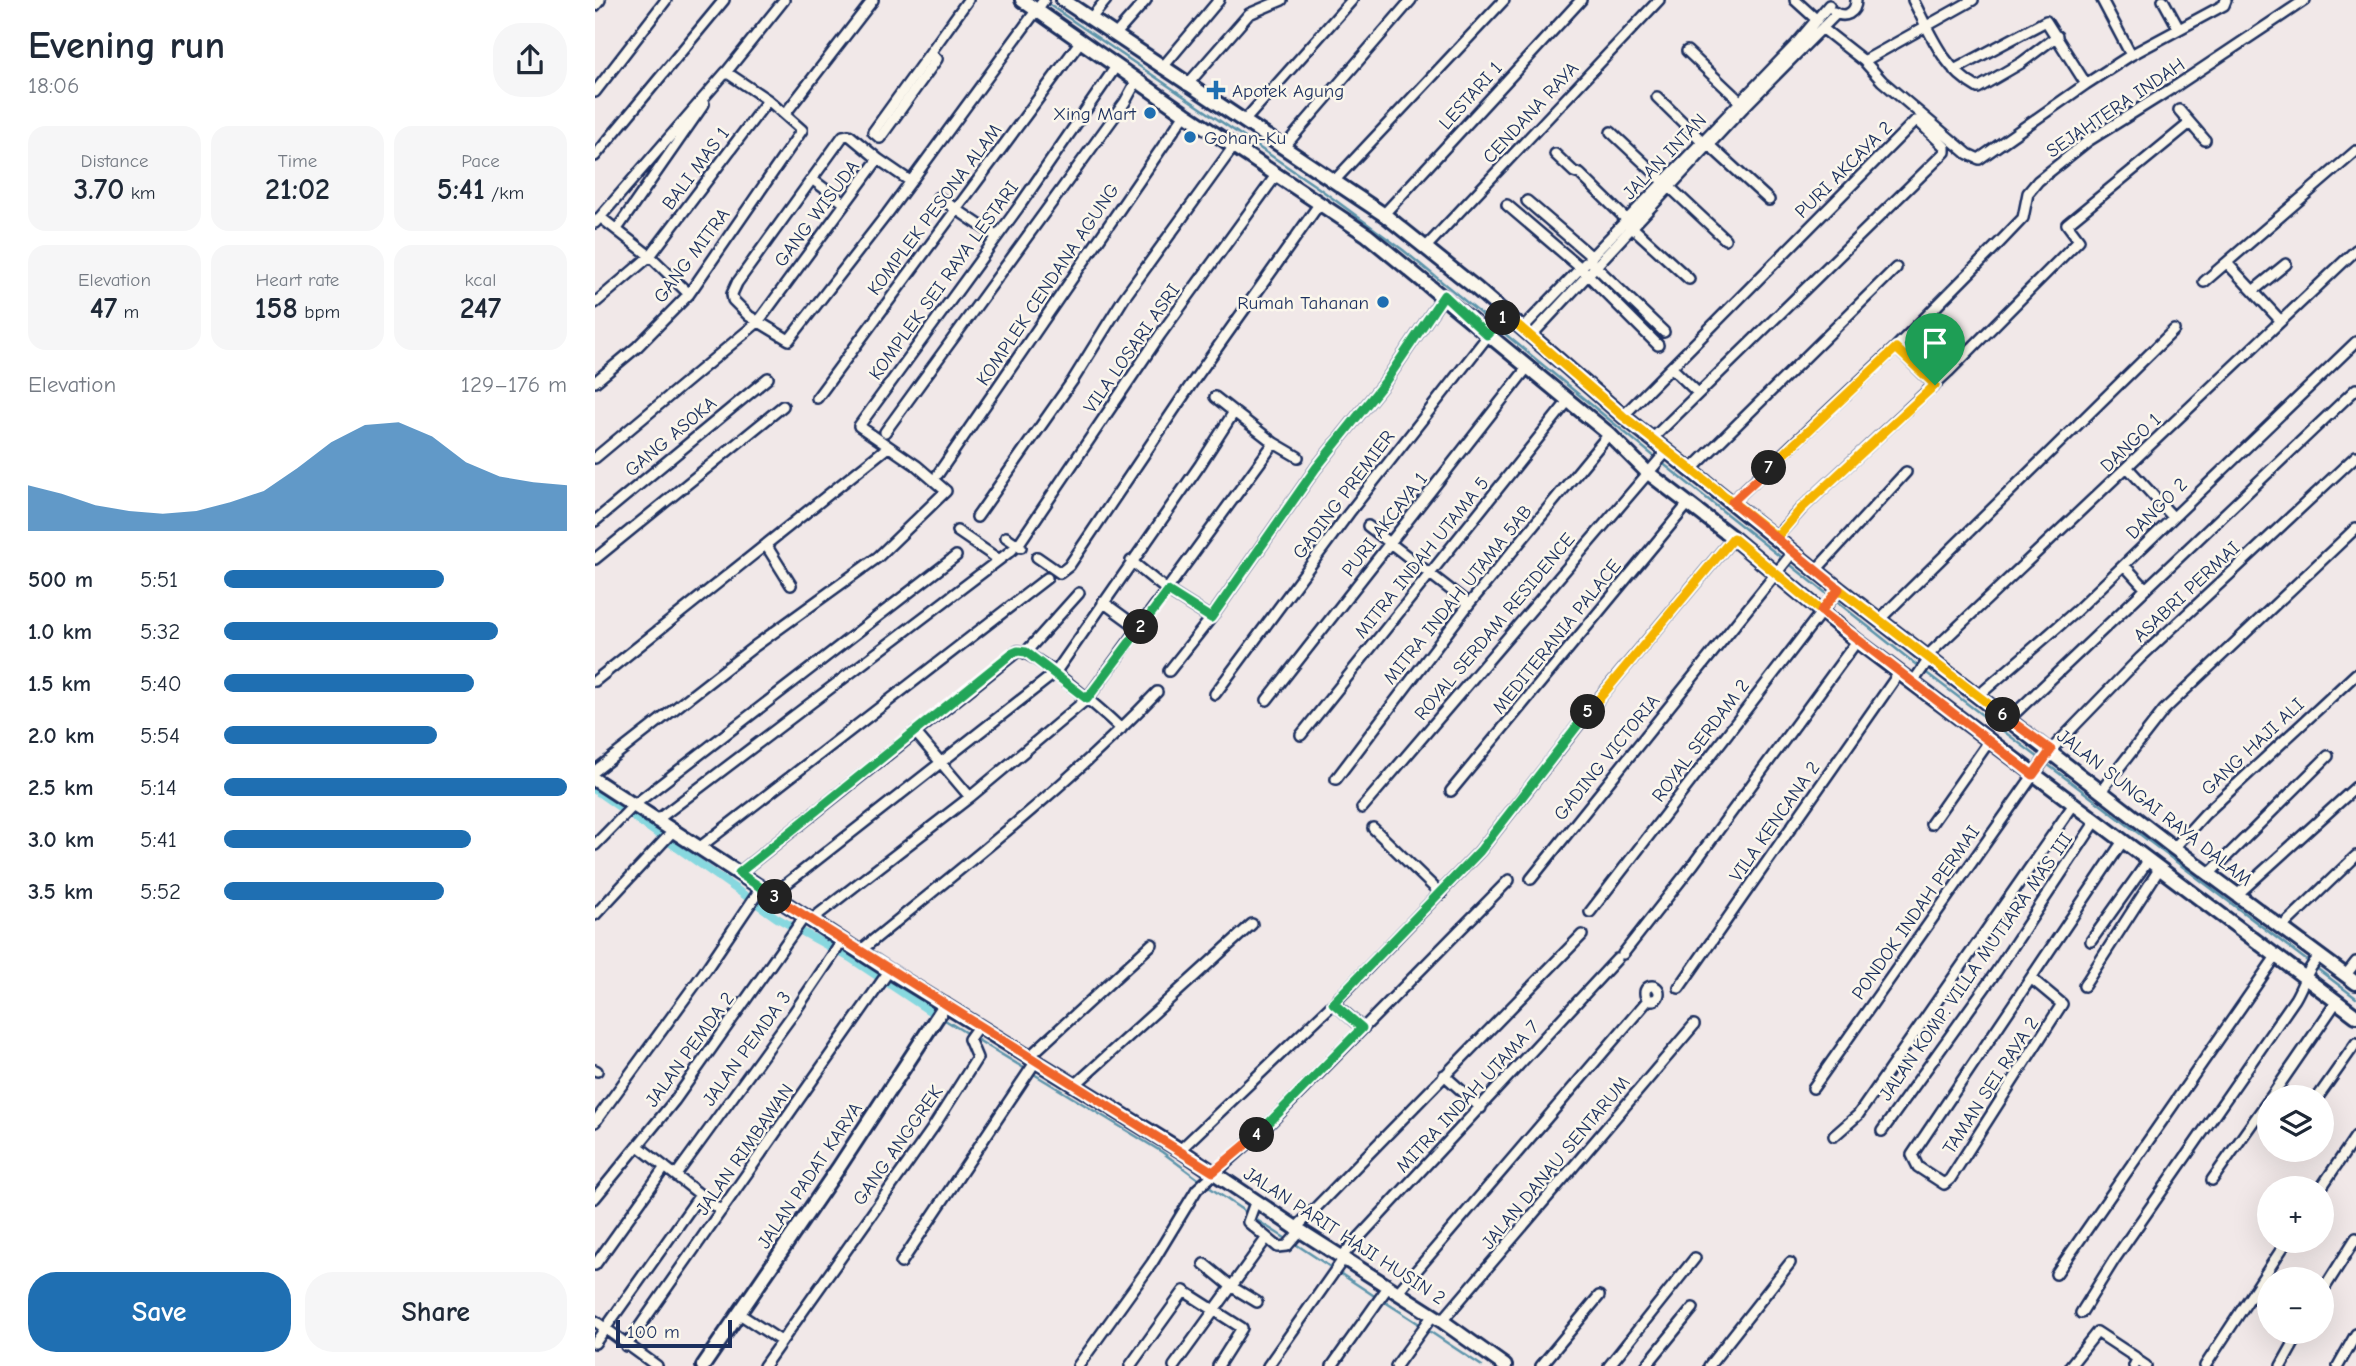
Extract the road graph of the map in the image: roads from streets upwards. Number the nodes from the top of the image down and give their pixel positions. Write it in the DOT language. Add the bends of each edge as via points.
graph roads {
  1 [pos="600,0"];
  2 [pos="666,0"];
  3 [pos="724,0"];
  4 [pos="784,0"];
  5 [pos="873,0"];
  6 [pos="968,0"];
  7 [pos="1022,0"];
  8 [pos="1063,0"];
  9 [pos="1106,0"];
  10 [pos="1146,0"];
  11 [pos="1219,0"];
  12 [pos="1282,0"];
  13 [pos="1352,0"];
  14 [pos="1412,0"];
  15 [pos="1504,0"];
  16 [pos="1581,0"];
  17 [pos="1659,0"];
  18 [pos="1794,0"];
  19 [pos="1856,0"];
  20 [pos="1913,0"];
  21 [pos="1973,0"];
  22 [pos="2102,0"];
  23 [pos="2163,0"];
  24 [pos="2226,0"];
  25 [pos="2305,0"];
  26 [pos="1829,2"];
  27 [pos="1041,5"];
  28 [pos="595,6"];
  29 [pos="1836,14"];
  30 [pos="1091,18"];
  31 [pos="1819,24"];
  32 [pos="1926,25"];
  33 [pos="2179,29"];
  34 [pos="1115,35"];
  35 [pos="2057,36"];
  36 [pos="1080,41"];
  37 [pos="1687,51"];
  38 [pos="930,53"];
  39 [pos="2131,55"];
  40 [pos="1864,61"];
  41 [pos="1117,65"];
  42 [pos="1954,70"];
  43 [pos="726,72"];
  44 [pos="1137,80"];
  45 [pos="1163,80"];
  46 [pos="2086,84"];
  47 [pos="595,92"];
  48 [pos="1181,94"];
  49 [pos="1657,97"];
  50 [pos="768,100"];
  51 [pos="1742,104"];
  52 [pos="2179,110"];
  53 [pos="785,114"];
  54 [pos="1185,114"];
  55 [pos="1245,120"];
  56 [pos="2190,123"];
  57 [pos="1611,132"];
  58 [pos="2206,140"];
  59 [pos="1706,143"];
  60 [pos="1234,146"];
  61 [pos="1284,147"];
  62 [pos="2356,151"];
  63 [pos="1555,154"];
  64 [pos="595,156"];
  65 [pos="878,159"];
  66 [pos="1277,174"];
  67 [pos="813,180"];
  68 [pos="1335,180"];
  69 [pos="911,181"];
  70 [pos="1668,183"];
  71 [pos="938,197"];
  72 [pos="1769,200"];
  73 [pos="1527,201"];
  74 [pos="1320,203"];
  75 [pos="844,204"];
  76 [pos="1507,205"];
  77 [pos="957,210"];
  78 [pos="1384,214"];
  79 [pos="597,220"];
  80 [pos="1629,223"];
  81 [pos="617,229"];
  82 [pos="996,236"];
  83 [pos="1725,239"];
  84 [pos="1426,247"];
  85 [pos="2356,250"];
  86 [pos="650,256"];
  87 [pos="1592,261"];
  88 [pos="2227,263"];
  89 [pos="2286,264"];
  90 [pos="1896,268"];
  91 [pos="1584,272"];
  92 [pos="1689,279"];
  93 [pos="2204,282"];
  94 [pos="2253,291"];
  95 [pos="689,293"];
  96 [pos="1444,295"];
  97 [pos="595,303"];
  98 [pos="1504,316"];
  99 [pos="2280,320"];
  100 [pos="758,322"];
  101 [pos="2174,330"];
  102 [pos="1526,332"];
  103 [pos="1664,332"];
  104 [pos="1488,333"];
  105 [pos="2356,342"];
  106 [pos="1658,345"];
  107 [pos="1896,348"];
  108 [pos="1527,368"];
  109 [pos="1672,368"];
  110 [pos="768,378"];
  111 [pos="595,382"];
  112 [pos="1935,385"];
  113 [pos="2356,389"];
  114 [pos="1698,393"];
  115 [pos="1215,397"];
  116 [pos="817,398"];
  117 [pos="1568,401"];
  118 [pos="783,406"];
  119 [pos="1234,412"];
  120 [pos="1623,416"];
  121 [pos="885,432"];
  122 [pos="1609,434"];
  123 [pos="1653,438"];
  124 [pos="1274,443"];
  125 [pos="888,447"];
  126 [pos="1665,453"];
  127 [pos="2356,456"];
  128 [pos="595,457"];
  129 [pos="1297,457"];
  130 [pos="2128,468"];
  131 [pos="1649,469"];
  132 [pos="1691,470"];
  133 [pos="1906,472"];
  134 [pos="938,474"];
  135 [pos="1732,502"];
  136 [pos="1688,504"];
  137 [pos="2172,516"];
  138 [pos="977,517"];
  139 [pos="595,521"];
  140 [pos="1368,526"];
  141 [pos="2356,528"];
  142 [pos="957,531"];
  143 [pos="1006,537"];
  144 [pos="1777,537"];
  145 [pos="1733,538"];
  146 [pos="1391,544"];
  147 [pos="766,545"];
  148 [pos="1018,547"];
  149 [pos="1793,553"];
  150 [pos="956,556"];
  151 [pos="1037,557"];
  152 [pos="595,559"];
  153 [pos="998,559"];
  154 [pos="1131,561"];
  155 [pos="2124,565"];
  156 [pos="1817,570"];
  157 [pos="1781,571"];
  158 [pos="1431,574"];
  159 [pos="1047,578"];
  160 [pos="791,585"];
  161 [pos="2146,589"];
  162 [pos="1168,591"];
  163 [pos="1837,591"];
  164 [pos="1079,593"];
  165 [pos="1103,602"];
  166 [pos="1469,604"];
  167 [pos="1825,607"];
  168 [pos="1211,618"];
  169 [pos="1879,620"];
  170 [pos="1140,629"];
  171 [pos="1857,641"];
  172 [pos="1026,652"];
  173 [pos="1927,660"];
  174 [pos="1169,671"];
  175 [pos="1055,673"];
  176 [pos="1899,673"];
  177 [pos="2356,674"];
  178 [pos="1915,679"];
  179 [pos="595,681"];
  180 [pos="1157,692"];
  181 [pos="1215,694"];
  182 [pos="1978,696"];
  183 [pos="1087,699"];
  184 [pos="1267,700"];
  185 [pos="2009,719"];
  186 [pos="1121,729"];
  187 [pos="915,732"];
  188 [pos="1301,734"];
  189 [pos="1990,740"];
  190 [pos="2049,753"];
  191 [pos="2328,755"];
  192 [pos="940,764"];
  193 [pos="595,771"];
  194 [pos="2035,772"];
  195 [pos="1336,779"];
  196 [pos="595,780"];
  197 [pos="2356,787"];
  198 [pos="1451,790"];
  199 [pos="2101,791"];
  200 [pos="970,797"];
  201 [pos="2074,804"];
  202 [pos="1361,808"];
  203 [pos="628,811"];
  204 [pos="657,820"];
  205 [pos="2096,821"];
  206 [pos="1931,824"];
  207 [pos="1373,828"];
  208 [pos="669,837"];
  209 [pos="2123,841"];
  210 [pos="595,845"];
  211 [pos="699,848"];
  212 [pos="2175,848"];
  213 [pos="2356,856"];
  214 [pos="2148,861"];
  215 [pos="2160,868"];
  216 [pos="739,873"];
  217 [pos="2209,874"];
  218 [pos="1531,878"];
  219 [pos="1509,880"];
  220 [pos="1441,894"];
  221 [pos="2237,895"];
  222 [pos="760,896"];
  223 [pos="1590,912"];
  224 [pos="595,915"];
  225 [pos="801,924"];
  226 [pos="1252,924"];
  227 [pos="2281,928"];
  228 [pos="1582,935"];
  229 [pos="2091,941"];
  230 [pos="1152,944"];
  231 [pos="840,945"];
  232 [pos="860,951"];
  233 [pos="2277,955"];
  234 [pos="2317,959"];
  235 [pos="2356,962"];
  236 [pos="889,971"];
  237 [pos="2306,973"];
  238 [pos="2032,979"];
  239 [pos="2351,980"];
  240 [pos="2084,986"];
  241 [pos="1679,988"];
  242 [pos="1648,1000"];
  243 [pos="2337,1000"];
  244 [pos="1333,1003"];
  245 [pos="940,1013"];
  246 [pos="2356,1016"];
  247 [pos="1694,1025"];
  248 [pos="978,1027"];
  249 [pos="1362,1028"];
  250 [pos="2356,1044"];
  251 [pos="1032,1062"];
  252 [pos="1444,1075"];
  253 [pos="1075,1085"];
  254 [pos="2279,1085"];
  255 [pos="2327,1085"];
  256 [pos="1813,1087"];
  257 [pos="1481,1108"];
  258 [pos="2257,1116"];
  259 [pos="595,1122"];
  260 [pos="1882,1130"];
  261 [pos="1834,1136"];
  262 [pos="2356,1136"];
  263 [pos="638,1146"];
  264 [pos="1180,1150"];
  265 [pos="665,1167"];
  266 [pos="676,1175"];
  267 [pos="1210,1176"];
  268 [pos="2329,1176"];
  269 [pos="2212,1180"];
  270 [pos="700,1195"];
  271 [pos="595,1198"];
  272 [pos="1252,1210"];
  273 [pos="721,1211"];
  274 [pos="1297,1232"];
  275 [pos="1266,1238"];
  276 [pos="2356,1238"];
  277 [pos="2279,1253"];
  278 [pos="1695,1258"];
  279 [pos="596,1263"];
  280 [pos="901,1263"];
  281 [pos="1790,1263"];
  282 [pos="1204,1264"];
  283 [pos="1339,1264"];
  284 [pos="2334,1273"];
  285 [pos="2056,1275"];
  286 [pos="1232,1287"];
  287 [pos="1388,1292"];
  288 [pos="1599,1296"];
  289 [pos="1257,1301"];
  290 [pos="1693,1308"];
  291 [pos="1215,1311"];
  292 [pos="2081,1312"];
  293 [pos="738,1313"];
  294 [pos="1438,1318"];
  295 [pos="595,1321"];
  296 [pos="605,1329"];
  297 [pos="2356,1334"];
  298 [pos="781,1341"];
  299 [pos="595,1343"];
  300 [pos="2293,1344"];
  301 [pos="626,1346"];
  302 [pos="645,1363"];
  303 [pos="2135,1363"];
  304 [pos="1498,1364"];
  305 [pos="657,1366"];
  306 [pos="703,1366"];
  307 [pos="764,1366"];
  308 [pos="1078,1366"];
  309 [pos="1131,1366"];
  310 [pos="1174,1366"];
  311 [pos="1218,1366"];
  312 [pos="1268,1366"];
  313 [pos="1332,1366"];
  314 [pos="1396,1366"];
  315 [pos="1541,1366"];
  316 [pos="1609,1366"];
  317 [pos="1646,1366"];
  318 [pos="1709,1366"];
  319 [pos="2070,1366"];
  320 [pos="2146,1366"];
  321 [pos="2205,1366"];
  322 [pos="2281,1366"];
  323 [pos="2338,1366"];
  1 -- 28 [label="street"];
  2 -- 47 [label="street"];
  3 -- 64 [label="street"];
  4 -- 43 [label="street"];
  5 -- 53 [label="street"];
  6 -- 38 [label="street"];
  7 -- 27 [label="street"];
  8 -- 30 [label="street, JALAN SUNGAI RAYA DALAM"];
  9 -- 30 [label="street"];
  10 -- 34 [label="street"];
  11 -- 45 [label="street"];
  12 -- 48 [label="street" via="1249,14"];
  13 -- 55 [label="street"];
  14 -- 61 [label="street"];
  15 -- 68 [label="street"];
  16 -- 78 [label="street, LESTARI 1"];
  17 -- 84 [label="street, CENDANA RAYA"];
  18 -- 31 [label="street"];
  19 -- 29 [label="street" via="1852,12"];
  20 -- 32 [label="street"];
  21 -- 32 [label="street"];
  22 -- 39 [label="street"];
  23 -- 33 [label="street"];
  24 -- 33 [label="street"];
  25 -- 107 [label="street, SEJAHTERA INDAH" via="2088,141 2038,181 2028,193 2022,218"];
  26 -- 29 [label="street"];
  26 -- 31 [label="street"];
  27 -- 36 [label="street"];
  27 -- 69 [label="street"];
  29 -- 31 [label="street"];
  30 -- 34 [label="street, JALAN SUNGAI RAYA DALAM"];
  31 -- 40 [label="street"];
  31 -- 51 [label="street"];
  32 -- 40 [label="street"];
  32 -- 42 [label="street"];
  33 -- 39 [label="street"];
  34 -- 45 [label="street, JALAN SUNGAI RAYA DALAM"];
  35 -- 42 [label="street" via="2044,21"];
  35 -- 42 [label="street" via="1981,89"];
  35 -- 46 [label="street"];
  36 -- 41 [label="street"];
  36 -- 77 [label="street, KOMPLEK PESONA ALAM"];
  37 -- 51 [label="street"];
  38 -- 38 [label="street" via="937,59 880,138 873,132"];
  39 -- 46 [label="street"];
  40 -- 46 [label="street" via="1882,81 1979,159"];
  41 -- 44 [label="street"];
  41 -- 82 [label="street, KOMPLEK SEI RAYA LESTARI"];
  43 -- 50 [label="street"];
  43 -- 79 [label="street"];
  43 -- 81 [label="street"];
  44 -- 45 [label="street"];
  44 -- 121 [label="street"];
  45 -- 48 [label="street, JALAN SUNGAI RAYA DALAM"];
  45 -- 48 [label="street"];
  48 -- 54 [label="street"];
  48 -- 55 [label="street, JALAN SUNGAI RAYA DALAM"];
  49 -- 59 [label="street"];
  50 -- 53 [label="street"];
  50 -- 86 [label="street, BALI MAS 1"];
  51 -- 59 [label="street"];
  52 -- 56 [label="street"];
  53 -- 95 [label="street, GANG MITRA" via="801,130 800,135"];
  54 -- 60 [label="street"];
  54 -- 134 [label="street, KOMPLEK CENDANA AGUNG"];
  55 -- 61 [label="street, JALAN SUNGAI RAYA DALAM"];
  56 -- 58 [label="street"];
  56 -- 112 [label="street" via="2067,224 2079,240"];
  57 -- 70 [label="street"];
  59 -- 70 [label="street"];
  59 -- 72 [label="street"];
  60 -- 66 [label="street"];
  60 -- 138 [label="street" via="1124,298"];
  61 -- 68 [label="street, JALAN SUNGAI RAYA DALAM"];
  62 -- 88 [label="street"];
  63 -- 80 [label="street"];
  65 -- 67 [label="street" via="846,134"];
  65 -- 69 [label="street, GANG WISUDA"];
  65 -- 75 [label="street, GANG WISUDA"];
  66 -- 74 [label="street"];
  66 -- 148 [label="street, VILA LOSARI ASRI" via="1176,313"];
  67 -- 75 [label="street"];
  67 -- 100 [label="street" via="731,294"];
  68 -- 78 [label="street, JALAN SUNGAI RAYA DALAM"];
  69 -- 100 [label="street" via="789,340"];
  70 -- 80 [label="street"];
  70 -- 83 [label="street"];
  71 -- 77 [label="street"];
  73 -- 87 [label="street"];
  74 -- 96 [label="street"];
  74 -- 151 [label="street" via="1069,566 1060,573"];
  75 -- 100 [label="street, GANG WISUDA"];
  76 -- 91 [label="street"];
  77 -- 82 [label="street"];
  77 -- 116 [label="street, KOMPLEK PESONA ALAM"];
  78 -- 84 [label="street, JALAN SUNGAI RAYA DALAM"];
  79 -- 81 [label="street"];
  80 -- 87 [label="street"];
  80 -- 92 [label="street"];
  81 -- 86 [label="street"];
  82 -- 125 [label="street, KOMPLEK SEI RAYA LESTARI" via="859,426"];
  84 -- 98 [label="street, JALAN SUNGAI RAYA DALAM"];
  85 -- 99 [label="street, DANGO 1"];
  86 -- 95 [label="street"];
  86 -- 97 [label="street, BALI MAS 1"];
  87 -- 91 [label="street"];
  87 -- 103 [label="street"];
  88 -- 93 [label="street"];
  88 -- 94 [label="street"];
  89 -- 94 [label="street"];
  90 -- 132 [label="street"];
  91 -- 102 [label="street"];
  91 -- 106 [label="street"];
  94 -- 99 [label="street"];
  95 -- 111 [label="street, GANG MITRA"];
  96 -- 104 [label="street"];
  96 -- 168 [label="street"];
  98 -- 102 [label="street, JALAN SUNGAI RAYA DALAM"];
  98 -- 104 [label="street, GADING PREMIER"];
  99 -- 130 [label="street, DANGO 1"];
  100 -- 128 [label="street, GANG WISUDA"];
  101 -- 169 [label="street"];
  102 -- 120 [label="street, JALAN SUNGAI RAYA DALAM"];
  104 -- 108 [label="street"];
  104 -- 181 [label="street, GADING PREMIER"];
  105 -- 137 [label="street, DANGO 2"];
  107 -- 112 [label="street"];
  107 -- 135 [label="street, SEJAHTERA INDAH"];
  108 -- 117 [label="street"];
  108 -- 146 [label="street, PURI AKCAYA 1"];
  109 -- 114 [label="street"];
  109 -- 114 [label="street, PURI AKCAYA 2" via="1918,121 1947,151"];
  109 -- 120 [label="street, PURI AKCAYA 2"];
  110 -- 139 [label="street, GANG ASOKA"];
  112 -- 144 [label="street" via="1801,509"];
  113 -- 161 [label="street"];
  114 -- 123 [label="street, PURI AKCAYA 2"];
  115 -- 119 [label="street"];
  117 -- 122 [label="street"];
  117 -- 158 [label="street, MITRA INDAH UTAMA 5"];
  118 -- 152 [label="street"];
  119 -- 124 [label="street"];
  119 -- 154 [label="street"];
  120 -- 123 [label="street, JALAN SUNGAI RAYA DALAM"];
  122 -- 131 [label="street"];
  122 -- 166 [label="street, MITRA INDAH UTAMA 5AB"];
  123 -- 126 [label="street, JALAN SUNGAI RAYA DALAM"];
  124 -- 129 [label="street"];
  124 -- 162 [label="street, JALAN PEMDA 2"];
  125 -- 147 [label="street"];
  125 -- 193 [label="street, KOMPLEK SEI RAYA LESTARI" via="946,491 878,556"];
  126 -- 131 [label="street, ROYAL SERDAM RESIDENCE"];
  126 -- 132 [label="street, JALAN SUNGAI RAYA DALAM"];
  127 -- 190 [label="street, ASABRI PERMAI" via="2140,658"];
  130 -- 137 [label="street"];
  130 -- 173 [label="street, DANGO 1"];
  131 -- 136 [label="street"];
  131 -- 202 [label="street, ROYAL SERDAM RESIDENCE"];
  132 -- 135 [label="street, JALAN SUNGAI RAYA DALAM"];
  133 -- 156 [label="street"];
  135 -- 144 [label="street, JALAN SUNGAI RAYA DALAM"];
  136 -- 145 [label="street"];
  136 -- 198 [label="street, MEDITERANIA PALACE"];
  137 -- 155 [label="street, DANGO 2"];
  140 -- 146 [label="street"];
  141 -- 199 [label="street" via="2164,710"];
  142 -- 153 [label="street"];
  143 -- 148 [label="street"];
  144 -- 149 [label="street, JALAN SUNGAI RAYA DALAM"];
  145 -- 157 [label="street"];
  145 -- 220 [label="street"];
  146 -- 158 [label="street"];
  146 -- 184 [label="street, PURI AKCAYA 1"];
  147 -- 160 [label="street"];
  147 -- 179 [label="street"];
  148 -- 153 [label="street"];
  149 -- 156 [label="street, JALAN SUNGAI RAYA DALAM"];
  149 -- 157 [label="street"];
  150 -- 203 [label="street"];
  153 -- 204 [label="street"];
  154 -- 162 [label="street"];
  154 -- 165 [label="street"];
  155 -- 161 [label="street"];
  155 -- 182 [label="street, DANGO 2"];
  156 -- 163 [label="street, JALAN SUNGAI RAYA DALAM"];
  157 -- 167 [label="street"];
  157 -- 218 [label="street, GADING VICTORIA"];
  158 -- 166 [label="street"];
  158 -- 188 [label="street, MITRA INDAH UTAMA 5"];
  159 -- 211 [label="street"];
  161 -- 185 [label="street"];
  162 -- 168 [label="street"];
  162 -- 170 [label="street, JALAN PEMDA 2"];
  163 -- 167 [label="street, ROYAL SERDAM 2"];
  163 -- 169 [label="street, JALAN SUNGAI RAYA DALAM"];
  164 -- 172 [label="street"];
  165 -- 170 [label="street"];
  165 -- 175 [label="street"];
  166 -- 195 [label="street, MITRA INDAH UTAMA 5AB"];
  167 -- 171 [label="street"];
  167 -- 223 [label="street, ROYAL SERDAM 2"];
  168 -- 174 [label="street"];
  169 -- 173 [label="street, JALAN SUNGAI RAYA DALAM"];
  170 -- 183 [label="street, JALAN PEMDA 2"];
  171 -- 176 [label="street"];
  171 -- 257 [label="street, MITRA INDAH UTAMA 7" via="1620,957"];
  172 -- 175 [label="street"];
  172 -- 187 [label="street" via="1011,654"];
  173 -- 178 [label="street, DANGO 1"];
  173 -- 182 [label="street, JALAN SUNGAI RAYA DALAM"];
  175 -- 183 [label="street"];
  175 -- 192 [label="street"];
  176 -- 178 [label="street"];
  176 -- 241 [label="street, VILA KENCANA 2"];
  177 -- 212 [label="street, GANG HAJI ALI" via="2204,814"];
  178 -- 189 [label="street"];
  180 -- 186 [label="street"];
  182 -- 185 [label="street, JALAN SUNGAI RAYA DALAM"];
  183 -- 186 [label="street"];
  183 -- 200 [label="street, JALAN PEMDA 2"];
  185 -- 190 [label="street, JALAN SUNGAI RAYA DALAM"];
  186 -- 232 [label="street"];
  187 -- 192 [label="street"];
  187 -- 216 [label="street"];
  189 -- 194 [label="street"];
  189 -- 206 [label="street"];
  190 -- 194 [label="street, PONDOK INDAH PERMAI"];
  190 -- 199 [label="street, JALAN SUNGAI RAYA DALAM"];
  191 -- 217 [label="street"];
  192 -- 200 [label="street"];
  192 -- 222 [label="street"];
  194 -- 201 [label="street"];
  194 -- 256 [label="street, PONDOK INDAH PERMAI"];
  196 -- 203 [label="street, JALAN PARIT HAJI HUSIN 2"];
  197 -- 221 [label="street"];
  199 -- 212 [label="street, JALAN SUNGAI RAYA DALAM"];
  200 -- 225 [label="street, JALAN PEMDA 2"];
  201 -- 205 [label="street"];
  201 -- 261 [label="street" via="1858,1115"];
  203 -- 204 [label="street, JALAN PARIT HAJI HUSIN 2"];
  203 -- 210 [label="street"];
  204 -- 208 [label="street, JALAN PARIT HAJI HUSIN 2"];
  205 -- 209 [label="street"];
  205 -- 260 [label="street, JALAN KOMP. VILLA MUTIARA MAS III" via="1996,972"];
  207 -- 220 [label="street"];
  208 -- 211 [label="street, JALAN PARIT HAJI HUSIN 2"];
  208 -- 224 [label="street"];
  209 -- 214 [label="street"];
  209 -- 238 [label="street, TAMAN SEI RAYA 2"];
  211 -- 216 [label="street, JALAN PARIT HAJI HUSIN 2"];
  212 -- 217 [label="street, JALAN SUNGAI RAYA DALAM"];
  213 -- 227 [label="street"];
  214 -- 215 [label="street"];
  214 -- 229 [label="street"];
  215 -- 233 [label="street"];
  215 -- 240 [label="street"];
  216 -- 222 [label="street, JALAN PARIT HAJI HUSIN 2"];
  217 -- 221 [label="street, JALAN SUNGAI RAYA DALAM"];
  219 -- 249 [label="street"];
  220 -- 244 [label="street"];
  221 -- 227 [label="street, JALAN SUNGAI RAYA DALAM"];
  222 -- 225 [label="street, JALAN PARIT HAJI HUSIN 2"];
  222 -- 259 [label="street"];
  225 -- 231 [label="street, JALAN PARIT HAJI HUSIN 2"];
  225 -- 263 [label="street, JALAN PEMDA 2"];
  226 -- 253 [label="street"];
  227 -- 234 [label="street, JALAN SUNGAI RAYA DALAM"];
  228 -- 252 [label="street"];
  230 -- 251 [label="street"];
  231 -- 232 [label="street, JALAN PARIT HAJI HUSIN 2"];
  231 -- 266 [label="street, JALAN PEMDA 3"];
  232 -- 236 [label="street, JALAN PARIT HAJI HUSIN 2"];
  233 -- 237 [label="street"];
  233 -- 285 [label="street"];
  234 -- 237 [label="street"];
  234 -- 239 [label="street, JALAN SUNGAI RAYA DALAM"];
  235 -- 239 [label="street"];
  236 -- 245 [label="street, JALAN PARIT HAJI HUSIN 2"];
  236 -- 273 [label="street, JALAN RIMBAWAN"];
  237 -- 243 [label="street"];
  237 -- 292 [label="street" via="2295,999"];
  238 -- 238 [label="street, TAMAN SEI RAYA 2" via="1913,1158 1944,1184 2061,1006"];
  242 -- 287 [label="street"];
  243 -- 246 [label="street"];
  243 -- 254 [label="street"];
  244 -- 249 [label="street"];
  244 -- 264 [label="street"];
  245 -- 248 [label="street, JALAN PARIT HAJI HUSIN 2"];
  245 -- 293 [label="street, JALAN PADAT KARYA"];
  247 -- 294 [label="street, JALAN DANAU SENTARUM"];
  248 -- 251 [label="street, JALAN PARIT HAJI HUSIN 2"];
  248 -- 298 [label="street, GANG ANGGREK" via="969,1039 977,1058 933,1129"];
  249 -- 267 [label="street"];
  250 -- 255 [label="street"];
  251 -- 253 [label="street, JALAN PARIT HAJI HUSIN 2"];
  251 -- 280 [label="street"];
  252 -- 257 [label="street"];
  252 -- 274 [label="street"];
  253 -- 264 [label="street, JALAN PARIT HAJI HUSIN 2"];
  257 -- 283 [label="street, MITRA INDAH UTAMA 7"];
  258 -- 269 [label="street"];
  262 -- 268 [label="street"];
  263 -- 265 [label="street"];
  263 -- 271 [label="street, JALAN PEMDA 2"];
  264 -- 267 [label="street, JALAN PARIT HAJI HUSIN 2"];
  265 -- 266 [label="street"];
  265 -- 279 [label="street"];
  266 -- 270 [label="street"];
  267 -- 272 [label="street, JALAN PARIT HAJI HUSIN 2"];
  267 -- 308 [label="street"];
  270 -- 273 [label="street"];
  270 -- 296 [label="street"];
  272 -- 274 [label="street, JALAN PARIT HAJI HUSIN 2"];
  272 -- 275 [label="street"];
  273 -- 301 [label="street, JALAN RIMBAWAN"];
  274 -- 275 [label="street" via="1287,1246 1278,1247"];
  274 -- 283 [label="street, JALAN PARIT HAJI HUSIN 2"];
  275 -- 286 [label="street"];
  276 -- 284 [label="street"];
  277 -- 321 [label="street"];
  278 -- 316 [label="street"];
  281 -- 318 [label="street"];
  282 -- 286 [label="street"];
  283 -- 287 [label="street, JALAN PARIT HAJI HUSIN 2"];
  283 -- 312 [label="street, MITRA INDAH UTAMA 7"];
  286 -- 289 [label="street"];
  286 -- 291 [label="street"];
  287 -- 294 [label="street, JALAN PARIT HAJI HUSIN 2"];
  287 -- 313 [label="street"];
  288 -- 315 [label="street"];
  290 -- 317 [label="street"];
  291 -- 309 [label="street" via="1182,1292"];
  291 -- 310 [label="street"];
  291 -- 311 [label="street" via="1242,1328"];
  293 -- 298 [label="street"];
  293 -- 306 [label="street, JALAN PADAT KARYA"];
  294 -- 304 [label="street, JALAN PARIT HAJI HUSIN 2"];
  294 -- 314 [label="street, JALAN DANAU SENTARUM"];
  295 -- 296 [label="street"];
  296 -- 299 [label="street"];
  296 -- 301 [label="street"];
  297 -- 323 [label="street"];
  298 -- 307 [label="street"];
  300 -- 322 [label="street"];
  301 -- 302 [label="street"];
  302 -- 305 [label="street"];
  303 -- 319 [label="street" via="2097,1332"];
  303 -- 320 [label="street"];
}
